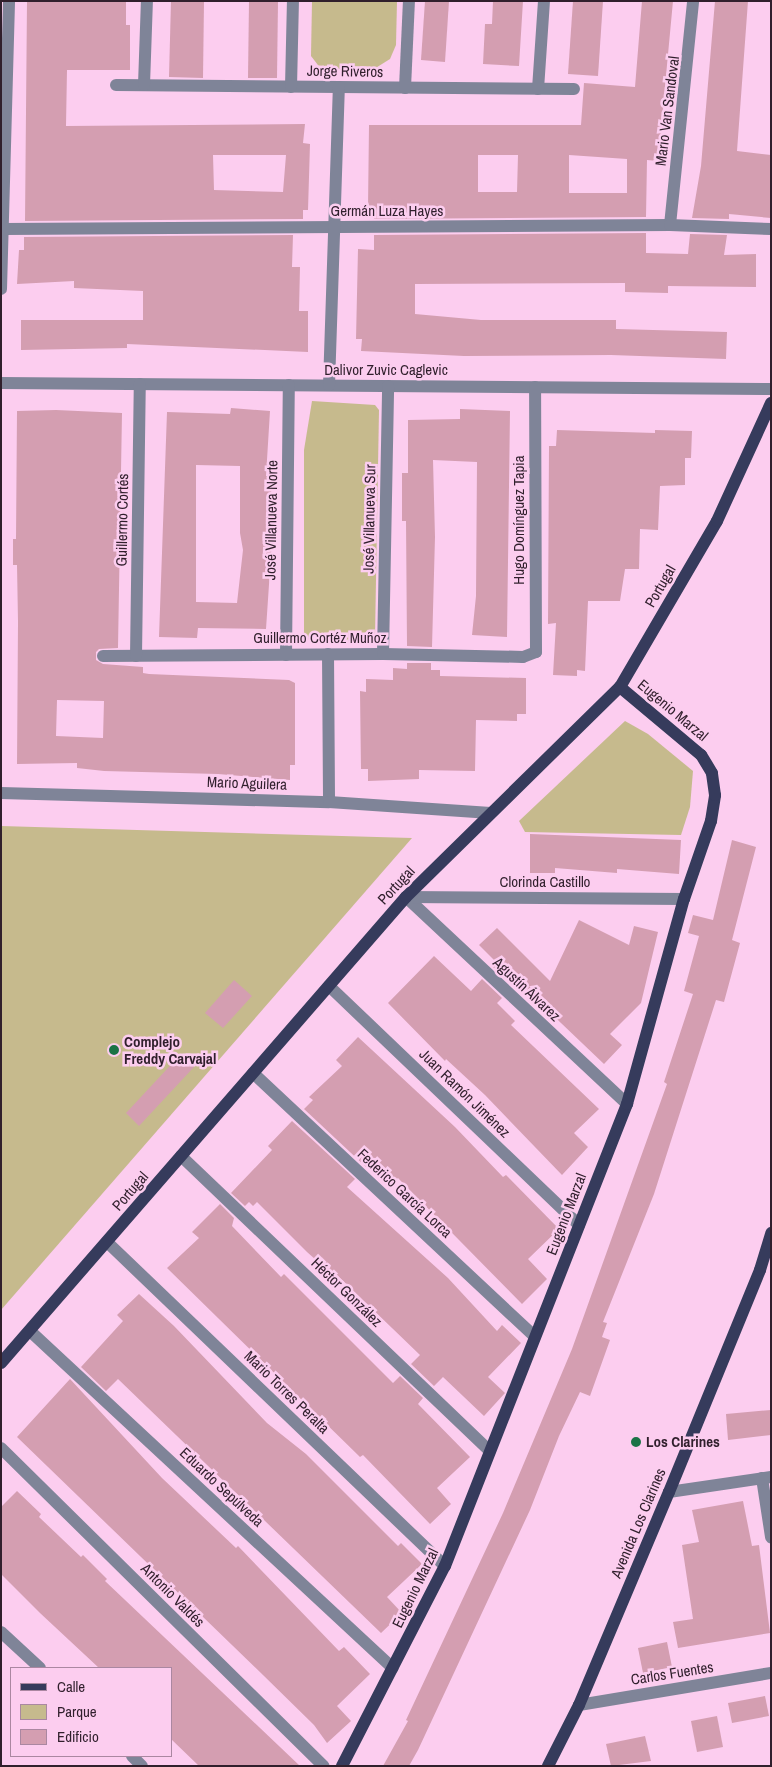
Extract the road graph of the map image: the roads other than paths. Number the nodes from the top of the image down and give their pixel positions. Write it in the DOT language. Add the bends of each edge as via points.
graph roads {
  1 [pos="9,1"];
  2 [pos="147,1"];
  3 [pos="293,1"];
  4 [pos="409,1"];
  5 [pos="544,1"];
  6 [pos="693,1"];
  7 [pos="116,85"];
  8 [pos="144,85"];
  9 [pos="291,87"];
  10 [pos="339,87"];
  11 [pos="404,88"];
  12 [pos="538,89"];
  13 [pos="574,89"];
  14 [pos="670,225"];
  15 [pos="334,228"];
  16 [pos="771,229"];
  17 [pos="3,230"];
  18 [pos="1,289"];
  19 [pos="1,383"];
  20 [pos="140,384"];
  21 [pos="289,385"];
  22 [pos="329,385"];
  23 [pos="388,386"];
  24 [pos="535,387"];
  25 [pos="771,389"];
  26 [pos="771,403"];
  27 [pos="536,652"];
  28 [pos="286,654"];
  29 [pos="328,654"];
  30 [pos="383,654"];
  31 [pos="103,656"];
  32 [pos="136,656"];
  33 [pos="620,687"];
  34 [pos="1,793"];
  35 [pos="329,802"];
  36 [pos="490,813"];
  37 [pos="406,897"];
  38 [pos="684,899"];
  39 [pos="329,986"];
  40 [pos="253,1073"];
  41 [pos="627,1104"];
  42 [pos="181,1156"];
  43 [pos="579,1225"];
  44 [pos="771,1233"];
  45 [pos="107,1242"];
  46 [pos="766,1269"];
  47 [pos="30,1331"];
  48 [pos="535,1337"];
  49 [pos="1,1363"];
  50 [pos="1,1448"];
  51 [pos="490,1451"];
  52 [pos="766,1477"];
  53 [pos="669,1492"];
  54 [pos="771,1537"];
  55 [pos="445,1566"];
  56 [pos="1,1632"];
  57 [pos="39,1667"];
  58 [pos="393,1668"];
  59 [pos="771,1673"];
  60 [pos="579,1705"];
  61 [pos="133,1757"];
  62 [pos="142,1766"];
  63 [pos="323,1766"];
  64 [pos="342,1766"];
  65 [pos="548,1766"];
  1 -- 17 [label="street"];
  2 -- 8 [label="street"];
  3 -- 9 [label="street"];
  4 -- 11 [label="street"];
  5 -- 12 [label="street"];
  6 -- 14 [label="street, Mario Van Sandoval"];
  7 -- 8 [label="street, Jorge Riveros"];
  8 -- 9 [label="street, Jorge Riveros"];
  9 -- 10 [label="street, Jorge Riveros"];
  10 -- 11 [label="street, Jorge Riveros"];
  10 -- 15 [label="street"];
  11 -- 12 [label="street, Jorge Riveros"];
  12 -- 13 [label="street, Jorge Riveros"];
  14 -- 15 [label="street, Germán Luza Hayes"];
  14 -- 16 [label="street, Germán Luza Hayes"];
  15 -- 17 [label="street, Germán Luza Hayes"];
  15 -- 22 [label="street"];
  17 -- 18 [label="street"];
  19 -- 20 [label="street, Dalivor Zuvic Caglevic"];
  20 -- 21 [label="street, Dalivor Zuvic Caglevic"];
  20 -- 32 [label="street, Guillermo Cortés"];
  21 -- 22 [label="street, Dalivor Zuvic Caglevic"];
  21 -- 28 [label="street, José Villanueva Norte"];
  22 -- 23 [label="street, Dalivor Zuvic Caglevic"];
  23 -- 24 [label="street, Dalivor Zuvic Caglevic"];
  23 -- 30 [label="street, José Villanueva Sur"];
  24 -- 25 [label="street, Dalivor Zuvic Caglevic"];
  24 -- 27 [label="street, Hugo Domínguez Tapia"];
  26 -- 33 [label="main road, Portugal" via="717,521"];
  27 -- 30 [label="street, Guillermo Cortéz Muñoz" via="524,657"];
  28 -- 29 [label="street, Guillermo Cortéz Muñoz"];
  28 -- 32 [label="street, Guillermo Cortéz Muñoz"];
  29 -- 30 [label="street, Guillermo Cortéz Muñoz"];
  29 -- 35 [label="street"];
  31 -- 32 [label="street, Guillermo Cortéz Muñoz"];
  33 -- 36 [label="main road, Portugal"];
  33 -- 38 [label="main road, Eugenio Marzal" via="702,755 712,772 716,795 711,821"];
  34 -- 35 [label="street, Mario Aguilera"];
  35 -- 36 [label="street, Mario Aguilera"];
  36 -- 37 [label="main road, Portugal"];
  37 -- 38 [label="street, Clorinda Castillo"];
  37 -- 39 [label="main road, Portugal"];
  37 -- 41 [label="street, Agustín Álvarez"];
  38 -- 41 [label="main road, Eugenio Marzal"];
  39 -- 40 [label="main road, Portugal"];
  39 -- 43 [label="street, Juan Ramón Jiménez"];
  40 -- 42 [label="main road, Portugal"];
  40 -- 48 [label="street, Federico García Lorca"];
  41 -- 43 [label="main road, Eugenio Marzal"];
  42 -- 45 [label="main road, Portugal"];
  42 -- 51 [label="street, Héctor González"];
  43 -- 48 [label="main road, Eugenio Marzal"];
  44 -- 46 [label="main road, Avenida Los Clarines"];
  45 -- 47 [label="main road, Portugal"];
  45 -- 55 [label="street, Mario Torres Peralta"];
  46 -- 53 [label="main road, Avenida Los Clarines"];
  47 -- 49 [label="main road, Portugal"];
  47 -- 58 [label="street, Eduardo Sepúlveda"];
  48 -- 51 [label="main road, Eugenio Marzal"];
  50 -- 63 [label="street, Antonio Valdés"];
  51 -- 55 [label="main road, Eugenio Marzal"];
  52 -- 53 [label="street"];
  52 -- 54 [label="street"];
  53 -- 60 [label="main road, Avenida Los Clarines"];
  55 -- 58 [label="main road, Eugenio Marzal"];
  56 -- 57 [label="street"];
  58 -- 64 [label="main road, Eugenio Marzal"];
  59 -- 60 [label="street, Carlos Fuentes"];
  60 -- 65 [label="main road, Avenida Los Clarines"];
  61 -- 62 [label="street"];
}
